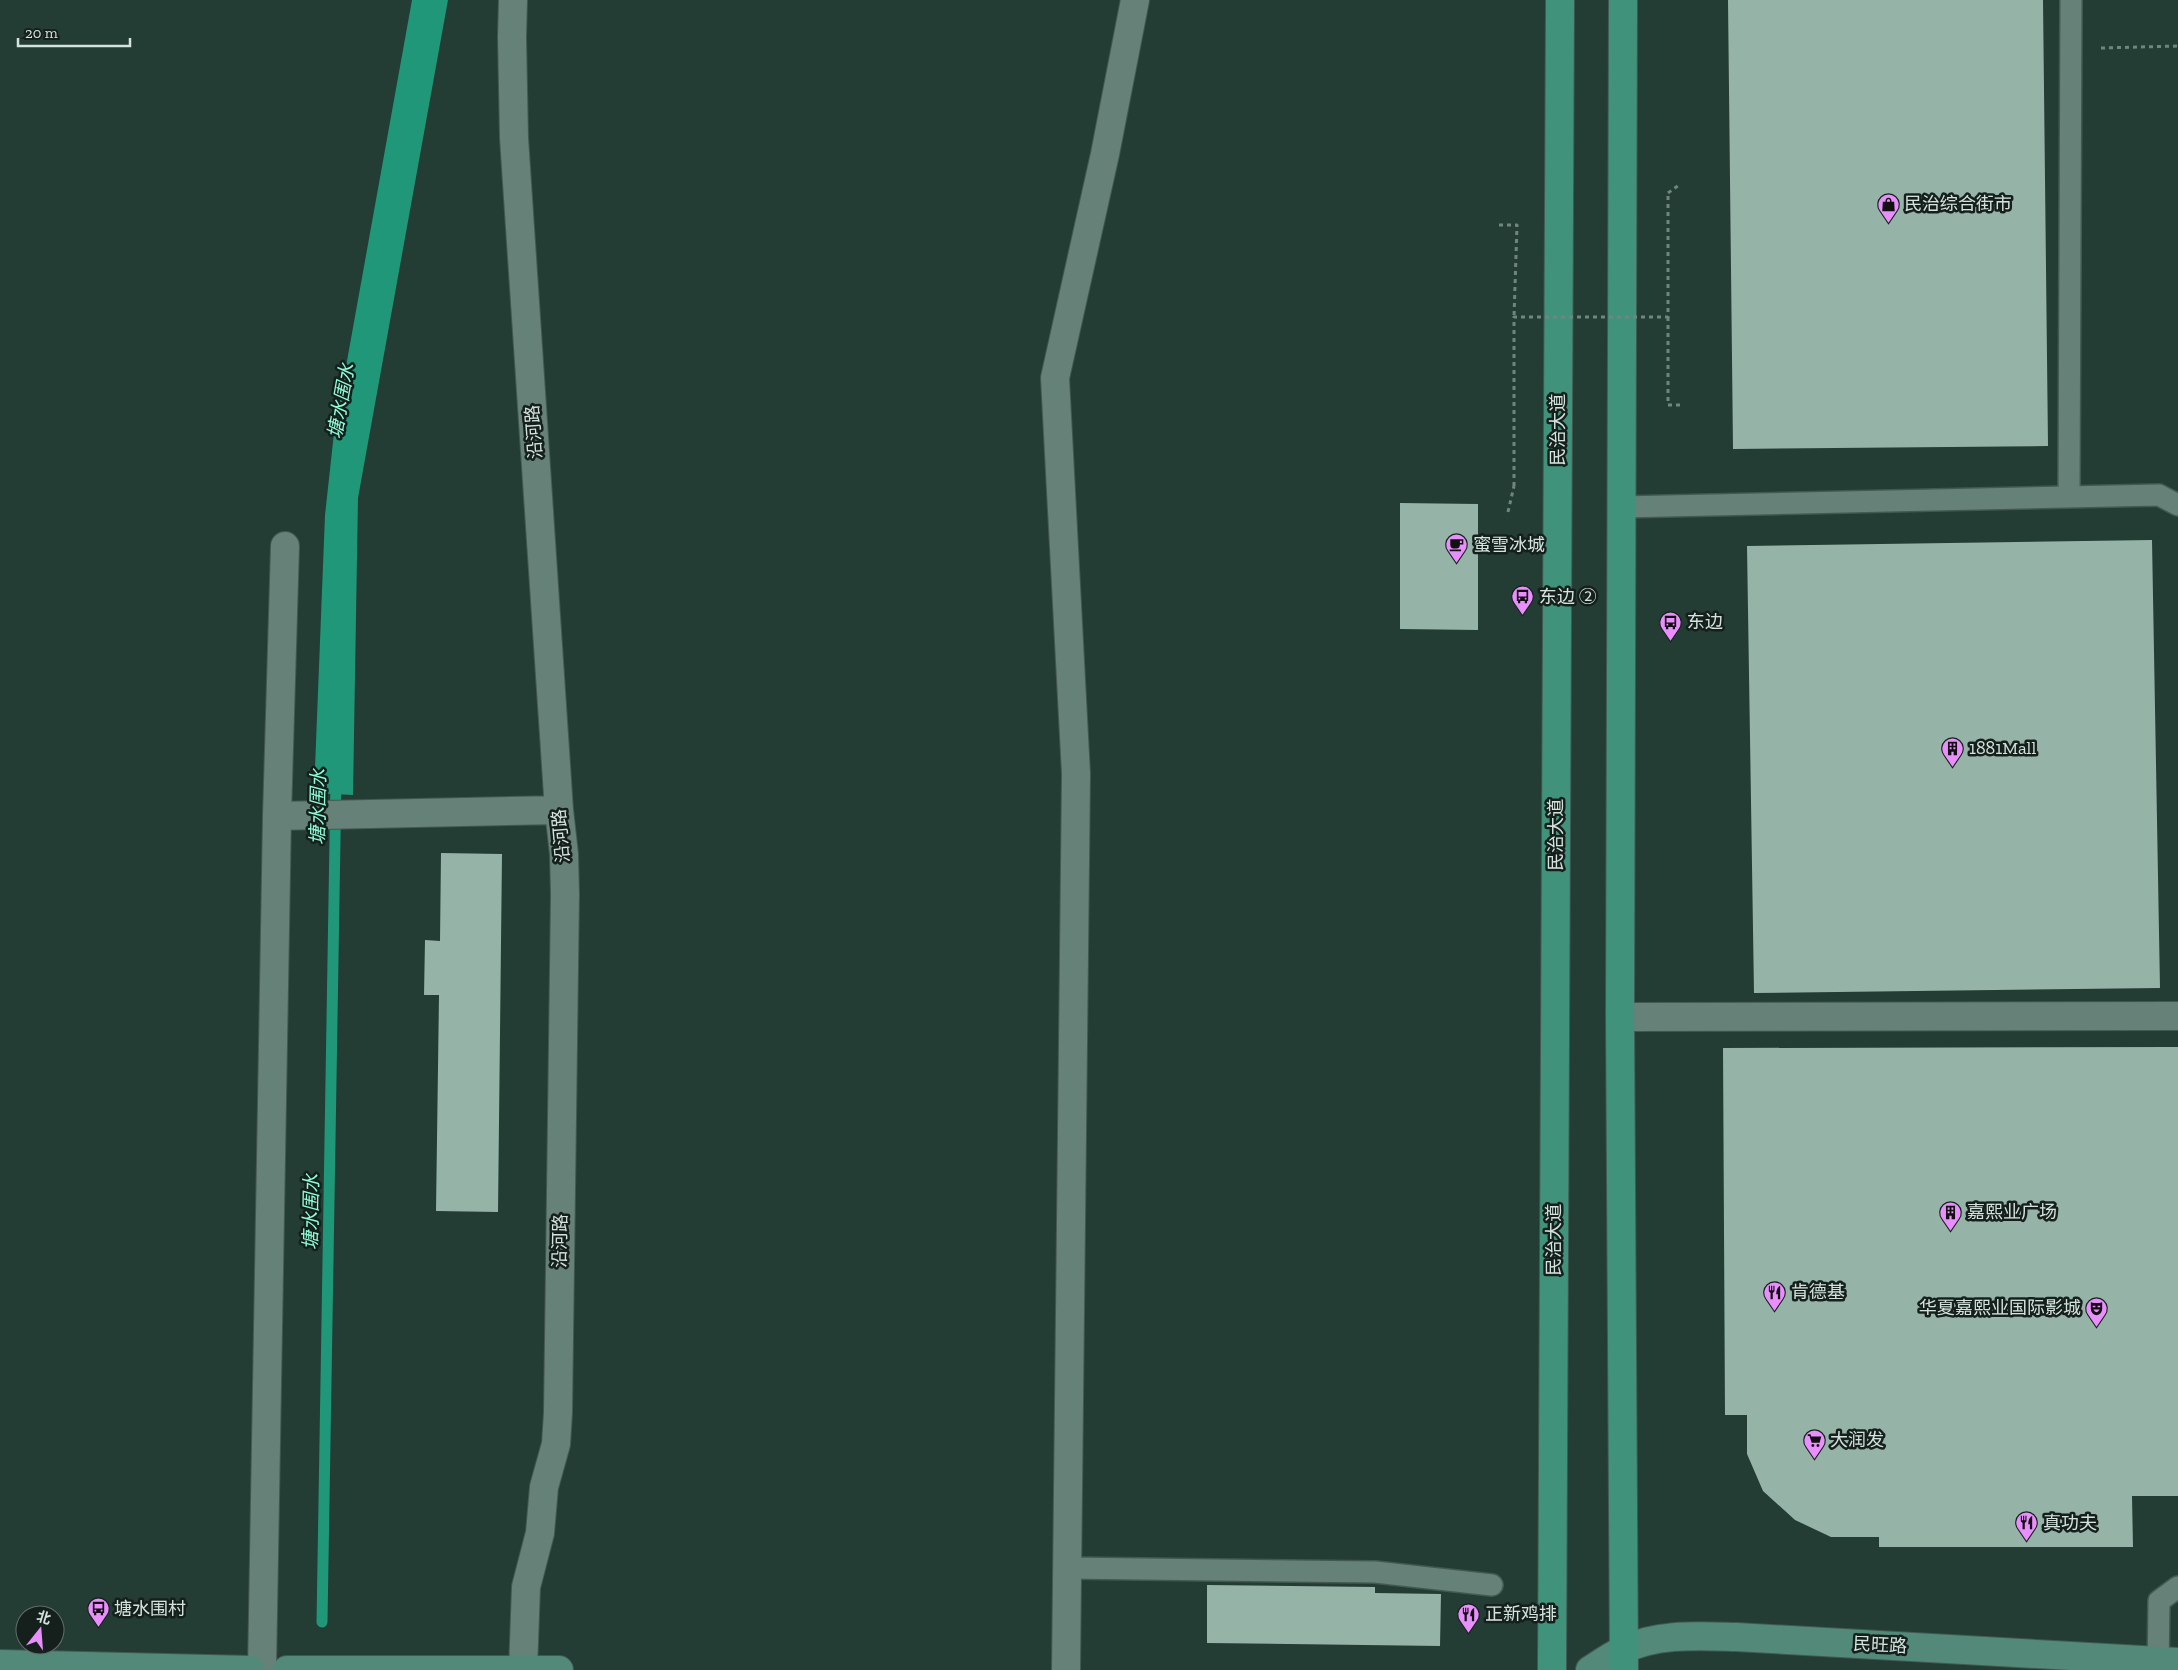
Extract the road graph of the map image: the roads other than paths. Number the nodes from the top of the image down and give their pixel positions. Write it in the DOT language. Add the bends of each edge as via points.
graph roads {
  1 [pos="513,0"];
  2 [pos="1135,0"];
  3 [pos="1560,0"];
  4 [pos="1623,0"];
  5 [pos="2071,0"];
  6 [pos="2069,496"];
  7 [pos="2178,505"];
  8 [pos="1621,507"];
  9 [pos="285,546"];
  10 [pos="559,810"];
  11 [pos="278,816"];
  12 [pos="2178,1016"];
  13 [pos="1620,1017"];
  14 [pos="1068,1568"];
  15 [pos="1492,1585"];
  16 [pos="2178,1586"];
  17 [pos="1624,1660"];
  18 [pos="0,1664"];
  19 [pos="2165,1664"];
  20 [pos="405,1669"];
  21 [pos="250,1670"];
  22 [pos="262,1670"];
  23 [pos="287,1670"];
  24 [pos="523,1670"];
  25 [pos="559,1670"];
  26 [pos="1066,1670"];
  27 [pos="1552,1670"];
  28 [pos="1590,1670"];
  1 -- 10 [label="street, 沿河路" via="514,138"];
  2 -- 14 [label="street" via="1106,154 1055,378 1076,774"];
  3 -- 27 [label="main road, 民治大道"];
  4 -- 8 [label="main road"];
  5 -- 6 [label="lane"];
  6 -- 7 [label="lane" via="2159,495"];
  6 -- 8 [label="lane"];
  8 -- 13 [label="main road"];
  9 -- 11 [label="street"];
  10 -- 11 [label="street"];
  10 -- 24 [label="street, 沿河路" via="565,894 558,1412 556,1444 544,1487 540,1533 526,1587"];
  11 -- 22 [label="street"];
  12 -- 13 [label="street"];
  13 -- 17 [label="main road"];
  14 -- 15 [label="lane" via="1375,1572"];
  14 -- 26 [label="street"];
  16 -- 19 [label="lane" via="2159,1600"];
  17 -- 19 [label="main road, 民旺路" via="1656,1639 1718,1637"];
  17 -- 28 [label="main road, 民旺路"];
  18 -- 21 [label="main road"];
  20 -- 23 [label="main road"];
  20 -- 24 [label="main road"];
  24 -- 25 [label="main road"];
}
